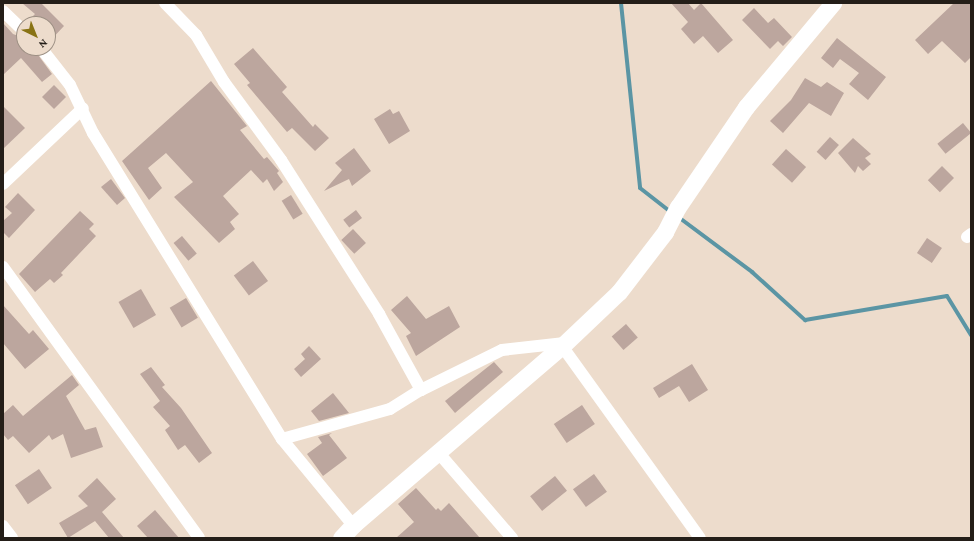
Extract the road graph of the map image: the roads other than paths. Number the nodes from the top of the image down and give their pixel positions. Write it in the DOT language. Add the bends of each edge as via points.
graph roads {
  1 [pos="165,3"];
  2 [pos="833,3"];
  3 [pos="3,11"];
  4 [pos="16,23"];
  5 [pos="47,56"];
  6 [pos="83,108"];
  7 [pos="3,184"];
  8 [pos="3,267"];
  9 [pos="564,345"];
  10 [pos="421,390"];
  11 [pos="282,439"];
  12 [pos="437,451"];
  13 [pos="352,525"];
  14 [pos="3,526"];
  15 [pos="12,538"];
  16 [pos="199,538"];
  17 [pos="341,538"];
  18 [pos="512,538"];
  19 [pos="700,538"];
  1 -- 10 [label="street" via="196,35 224,82 281,160 379,314"];
  2 -- 9 [label="street" via="746,107 678,207 665,232 619,292"];
  3 -- 4 [label="street"];
  5 -- 6 [label="street" via="70,85"];
  6 -- 7 [label="street"];
  6 -- 11 [label="street" via="93,133"];
  8 -- 16 [label="street"];
  9 -- 10 [label="street" via="502,350"];
  9 -- 12 [label="street"];
  9 -- 19 [label="street"];
  10 -- 11 [label="street" via="390,409"];
  11 -- 13 [label="street"];
  12 -- 13 [label="street"];
  12 -- 18 [label="street"];
  13 -- 17 [label="street"];
  14 -- 15 [label="street"];
}
